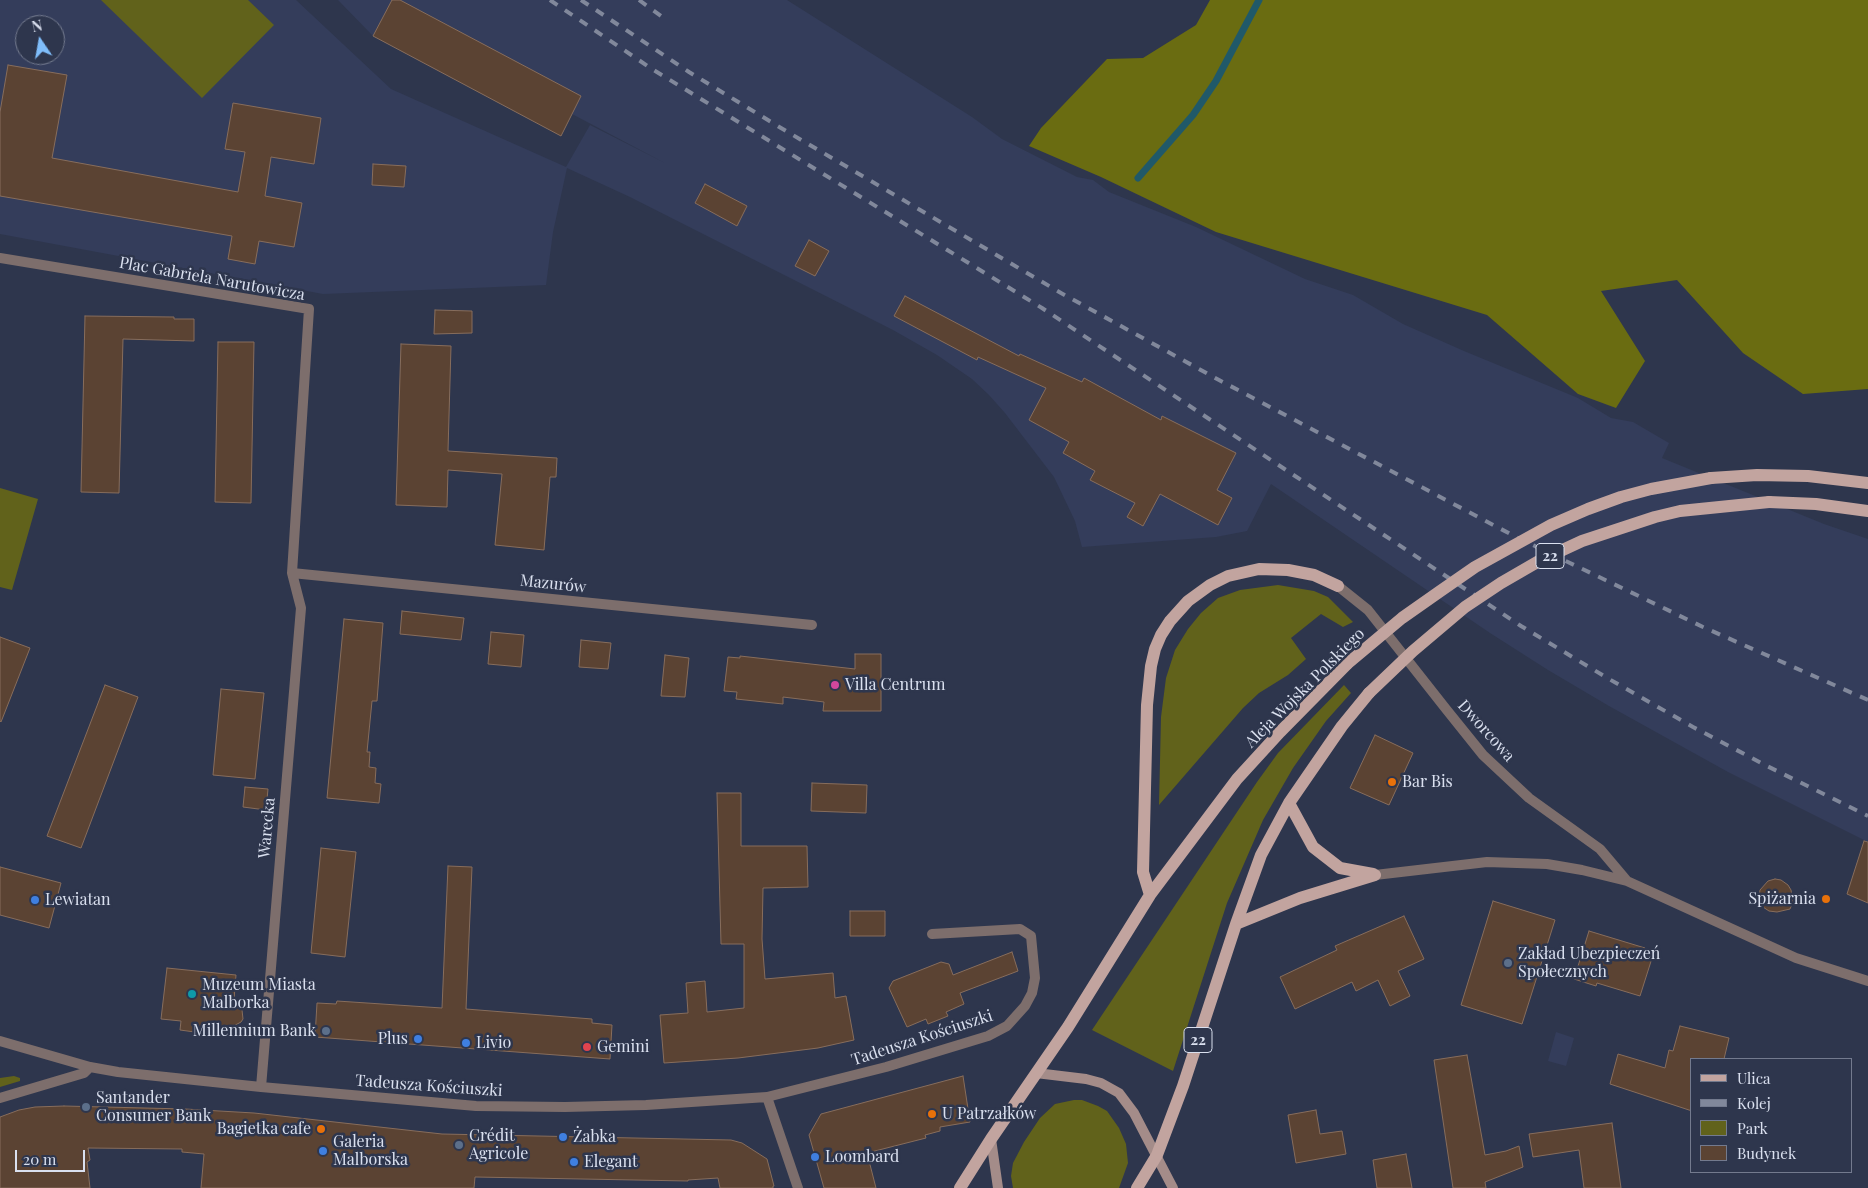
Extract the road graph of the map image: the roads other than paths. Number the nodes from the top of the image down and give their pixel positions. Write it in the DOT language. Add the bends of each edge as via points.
graph roads {
  1 [pos="0,258"];
  2 [pos="1868,483"];
  3 [pos="1868,511"];
  4 [pos="292,573"];
  5 [pos="1338,586"];
  6 [pos="812,625"];
  7 [pos="1289,804"];
  8 [pos="1375,875"];
  9 [pos="1627,881"];
  10 [pos="1150,896"];
  11 [pos="1236,924"];
  12 [pos="932,934"];
  13 [pos="1868,981"];
  14 [pos="0,1041"];
  15 [pos="90,1067"];
  16 [pos="1036,1073"];
  17 [pos="261,1087"];
  18 [pos="0,1098"];
  19 [pos="768,1098"];
  20 [pos="991,1139"];
  21 [pos="1156,1154"];
  22 [pos="798,1188"];
  23 [pos="960,1188"];
  24 [pos="998,1188"];
  25 [pos="1137,1188"];
  26 [pos="1173,1188"];
  1 -- 4 [label="street, Plac Gabriela Narutowicza" via="309,310"];
  2 -- 10 [label="main road, Aleja Wojska Polskiego / 22, bridge" via="1808,476 1757,475 1711,478 1651,489 1588,509 1504,550 1402,618 1347,664 1237,779"];
  3 -- 7 [label="main road, 22, bridge" via="1770,502 1680,511 1582,542 1539,561 1465,607 1369,692"];
  4 -- 6 [label="street, Mazurów"];
  4 -- 17 [label="street, Warecka" via="301,608"];
  5 -- 9 [label="street, Dworcowa" via="1368,610 1483,755 1529,798 1600,849"];
  5 -- 10 [label="main road" via="1314,575 1288,570 1259,569 1228,576 1188,601 1161,635 1151,666 1148,705 1143,872"];
  7 -- 8 [label="main road" via="1313,847 1340,868"];
  7 -- 11 [label="main road, 22" via="1261,855"];
  8 -- 9 [label="street, Dworcowa" via="1478,863 1517,862 1582,870"];
  8 -- 11 [label="main road" via="1300,898"];
  9 -- 13 [label="street, Dworcowa" via="1788,954"];
  10 -- 16 [label="main road, Aleja Wojska Polskiego / 22" via="1078,1013"];
  11 -- 21 [label="main road, 22" via="1183,1086"];
  12 -- 19 [label="street, Tadeusza Kościuszki" via="1020,929 1031,936 1035,978 1032,993 1007,1026 988,1036 886,1067"];
  14 -- 15 [label="street, Tadeusza Kościuszki"];
  15 -- 17 [label="street, Tadeusza Kościuszki"];
  15 -- 18 [label="street" via="84,1073"];
  16 -- 20 [label="main road, 22"];
  16 -- 21 [label="main road" via="1086,1079 1101,1083 1119,1094 1134,1113"];
  17 -- 19 [label="street, Tadeusza Kościuszki" via="476,1106 646,1106"];
  19 -- 22 [label="street"];
  20 -- 23 [label="main road, 22"];
  20 -- 24 [label="main road"];
  21 -- 25 [label="main road, 22"];
  21 -- 26 [label="main road"];
}
